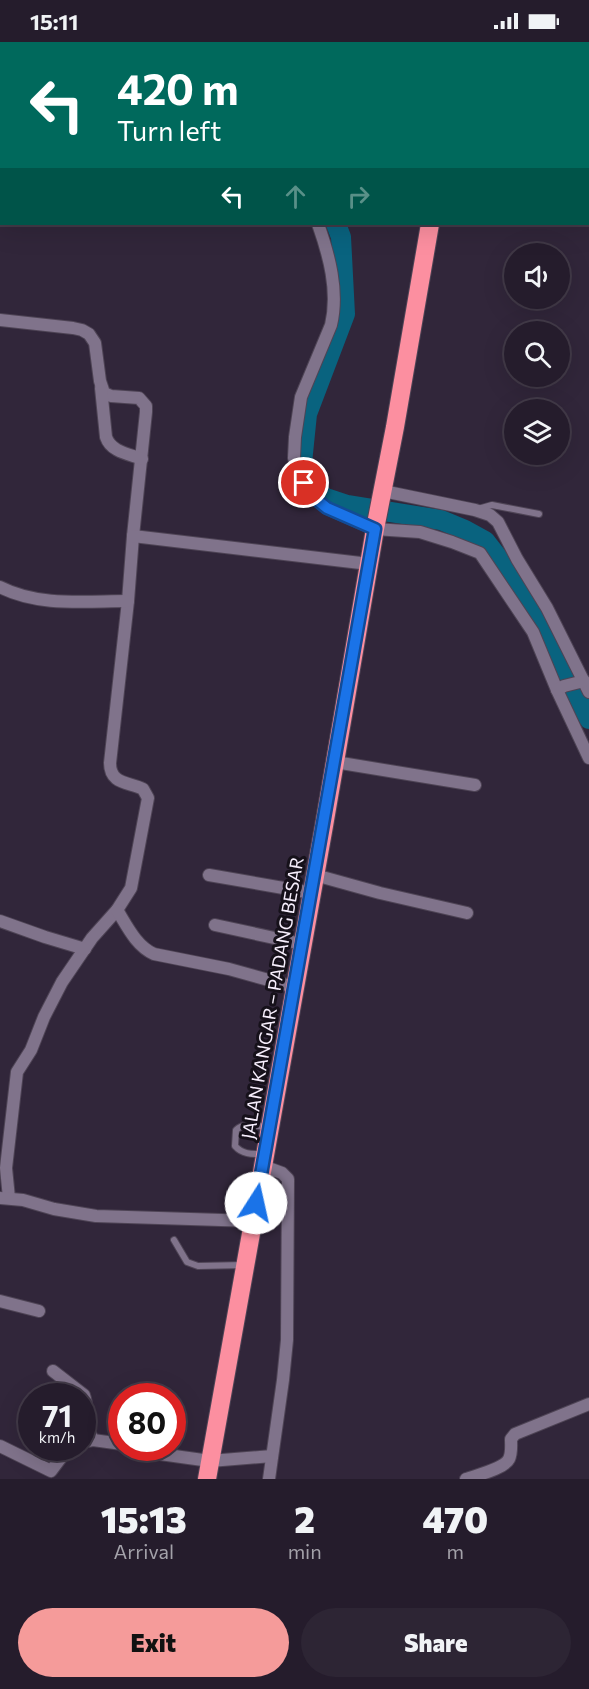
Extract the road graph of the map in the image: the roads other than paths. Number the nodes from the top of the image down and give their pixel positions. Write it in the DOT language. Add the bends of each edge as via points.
graph roads {
  1 [pos="318,225"];
  2 [pos="430,225"];
  3 [pos="0,320"];
  4 [pos="101,387"];
  5 [pos="142,459"];
  6 [pos="383,493"];
  7 [pos="475,510"];
  8 [pos="539,514"];
  9 [pos="376,526"];
  10 [pos="133,536"];
  11 [pos="369,564"];
  12 [pos="0,587"];
  13 [pos="128,601"];
  14 [pos="584,685"];
  15 [pos="561,688"];
  16 [pos="589,758"];
  17 [pos="335,762"];
  18 [pos="475,785"];
  19 [pos="209,875"];
  20 [pos="315,875"];
  21 [pos="312,893"];
  22 [pos="117,910"];
  23 [pos="467,914"];
  24 [pos="0,921"];
  25 [pos="215,925"];
  26 [pos="302,944"];
  27 [pos="85,949"];
  28 [pos="294,987"];
  29 [pos="270,1127"];
  30 [pos="264,1160"];
  31 [pos="5,1198"];
  32 [pos="253,1221"];
  33 [pos="174,1240"];
  34 [pos="245,1265"];
  35 [pos="0,1301"];
  36 [pos="39,1311"];
  37 [pos="53,1371"];
  38 [pos="68,1383"];
  39 [pos="589,1404"];
  40 [pos="0,1446"];
  41 [pos="272,1455"];
  42 [pos="186,1458"];
  43 [pos="59,1461"];
  44 [pos="210,1461"];
  45 [pos="50,1475"];
  46 [pos="207,1479"];
  47 [pos="269,1479"];
  48 [pos="466,1479"];
  1 -- 9 [label="street" via="329,261 334,312 301,397 294,458 297,470 316,499 327,508"];
  2 -- 6 [label="highway, JALAN KANGAR – PADANG BESAR"];
  3 -- 4 [label="street" via="86,332 95,343"];
  4 -- 5 [label="street" via="109,445"];
  4 -- 5 [label="street" via="108,396 135,397 146,406"];
  5 -- 10 [label="street"];
  6 -- 7 [label="street"];
  6 -- 9 [label="highway, JALAN KANGAR – PADANG BESAR"];
  7 -- 8 [label="lane" via="492,506"];
  7 -- 14 [label="street" via="498,522 548,608"];
  9 -- 11 [label="highway, JALAN KANGAR – PADANG BESAR"];
  9 -- 15 [label="street" via="420,532 480,554 533,632"];
  10 -- 11 [label="street"];
  10 -- 13 [label="street"];
  11 -- 17 [label="highway, JALAN KANGAR – PADANG BESAR"];
  12 -- 13 [label="street" via="49,601"];
  13 -- 22 [label="street" via="110,769 115,778 144,789 148,798 131,888"];
  14 -- 15 [label="street"];
  15 -- 16 [label="street"];
  17 -- 18 [label="street"];
  17 -- 20 [label="highway, JALAN KANGAR – PADANG BESAR"];
  19 -- 21 [label="street"];
  20 -- 21 [label="highway, JALAN KANGAR – PADANG BESAR"];
  20 -- 23 [label="street"];
  21 -- 26 [label="highway, JALAN KANGAR – PADANG BESAR"];
  22 -- 27 [label="street"];
  22 -- 28 [label="street" via="147,951"];
  24 -- 27 [label="street"];
  25 -- 26 [label="street"];
  26 -- 28 [label="highway, JALAN KANGAR – PADANG BESAR"];
  27 -- 31 [label="street" via="62,982 16,1074"];
  28 -- 29 [label="highway, JALAN KANGAR – PADANG BESAR"];
  29 -- 30 [label="highway, JALAN KANGAR – PADANG BESAR"];
  29 -- 30 [label="lane" via="247,1125 236,1130 235,1146 239,1151"];
  30 -- 32 [label="highway, JALAN KANGAR – PADANG BESAR"];
  30 -- 41 [label="street" via="288,1179 287,1340"];
  31 -- 32 [label="street" via="96,1216"];
  32 -- 34 [label="highway, JALAN KANGAR – PADANG BESAR"];
  33 -- 34 [label="lane" via="187,1262 198,1266"];
  34 -- 44 [label="highway, JALAN KANGAR – PADANG BESAR"];
  35 -- 36 [label="street"];
  37 -- 38 [label="street"];
  39 -- 48 [label="street" via="515,1434 509,1460"];
  40 -- 45 [label="street"];
  41 -- 44 [label="street"];
  41 -- 47 [label="street"];
  42 -- 44 [label="street"];
  43 -- 45 [label="street"];
  44 -- 46 [label="highway, JALAN KANGAR – PADANG BESAR"];
}
